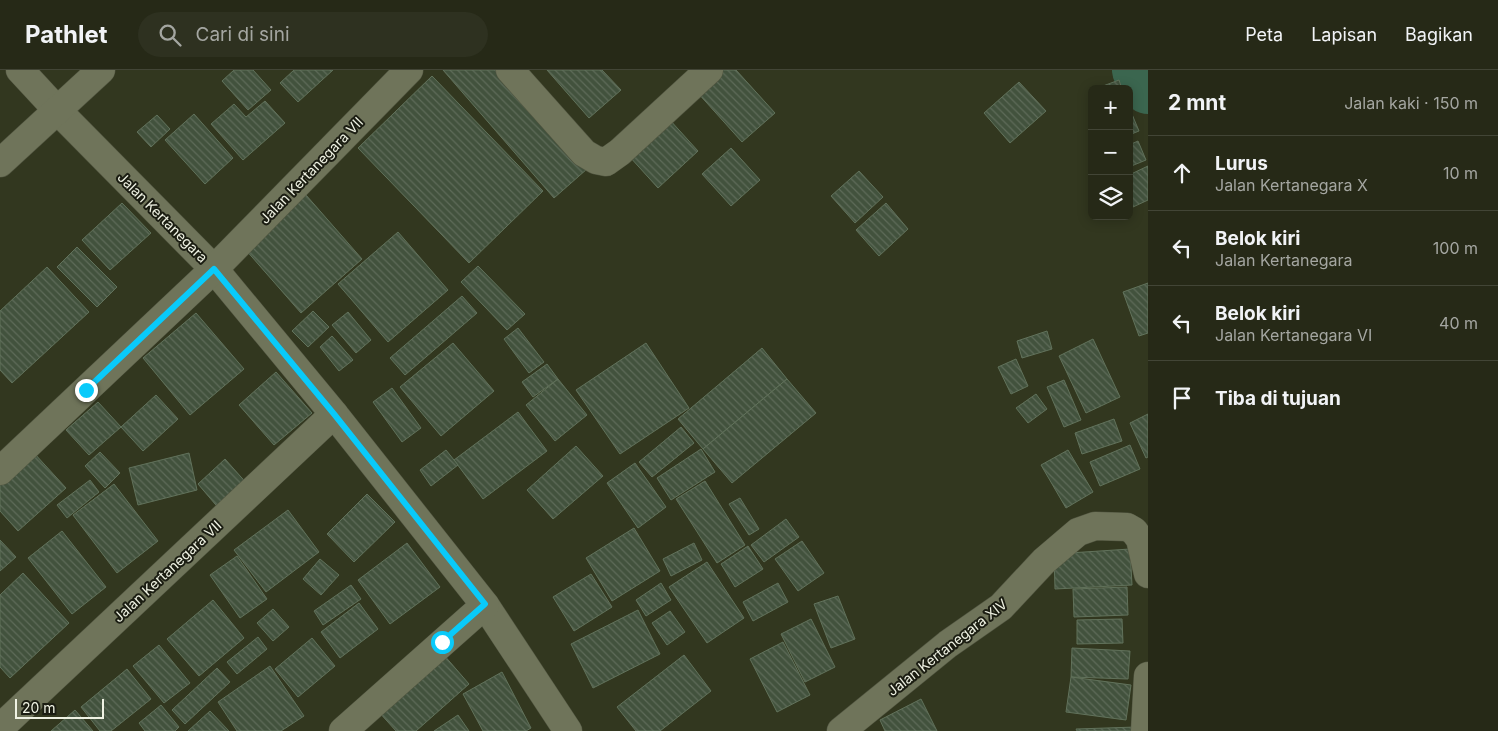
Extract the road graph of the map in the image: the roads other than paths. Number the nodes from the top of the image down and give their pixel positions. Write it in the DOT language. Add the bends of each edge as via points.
graph roads {
  1 [pos="20,70"];
  2 [pos="102,70"];
  3 [pos="409,70"];
  4 [pos="510,70"];
  5 [pos="708,70"];
  6 [pos="58,111"];
  7 [pos="0,163"];
  8 [pos="214,269"];
  9 [pos="334,414"];
  10 [pos="0,471"];
  11 [pos="1145,563"];
  12 [pos="485,604"];
  13 [pos="1148,676"];
  14 [pos="3,727"];
  15 [pos="343,731"];
  16 [pos="568,731"];
  17 [pos="841,731"];
  18 [pos="1145,731"];
  1 -- 6 [label="street, Jalan Kertanegara"];
  2 -- 6 [label="street"];
  3 -- 8 [label="street, Jalan Kertanegara VII"];
  4 -- 5 [label="street" via="584,153 606,162"];
  6 -- 7 [label="street"];
  6 -- 8 [label="street, Jalan Kertanegara"];
  8 -- 9 [label="street, Jalan Kertanegara"];
  8 -- 10 [label="street, Jalan Kertanegara VII"];
  9 -- 12 [label="street, Jalan Kertanegara"];
  9 -- 14 [label="street, Jalan Kertanegara VII"];
  11 -- 17 [label="street, Jalan Kertanegara XIV" via="1140,539 1127,527 1095,526 1078,532 1044,561 1001,607 948,644"];
  12 -- 15 [label="street"];
  12 -- 16 [label="street, Jalan Kertanegara"];
  13 -- 18 [label="street"];
}
